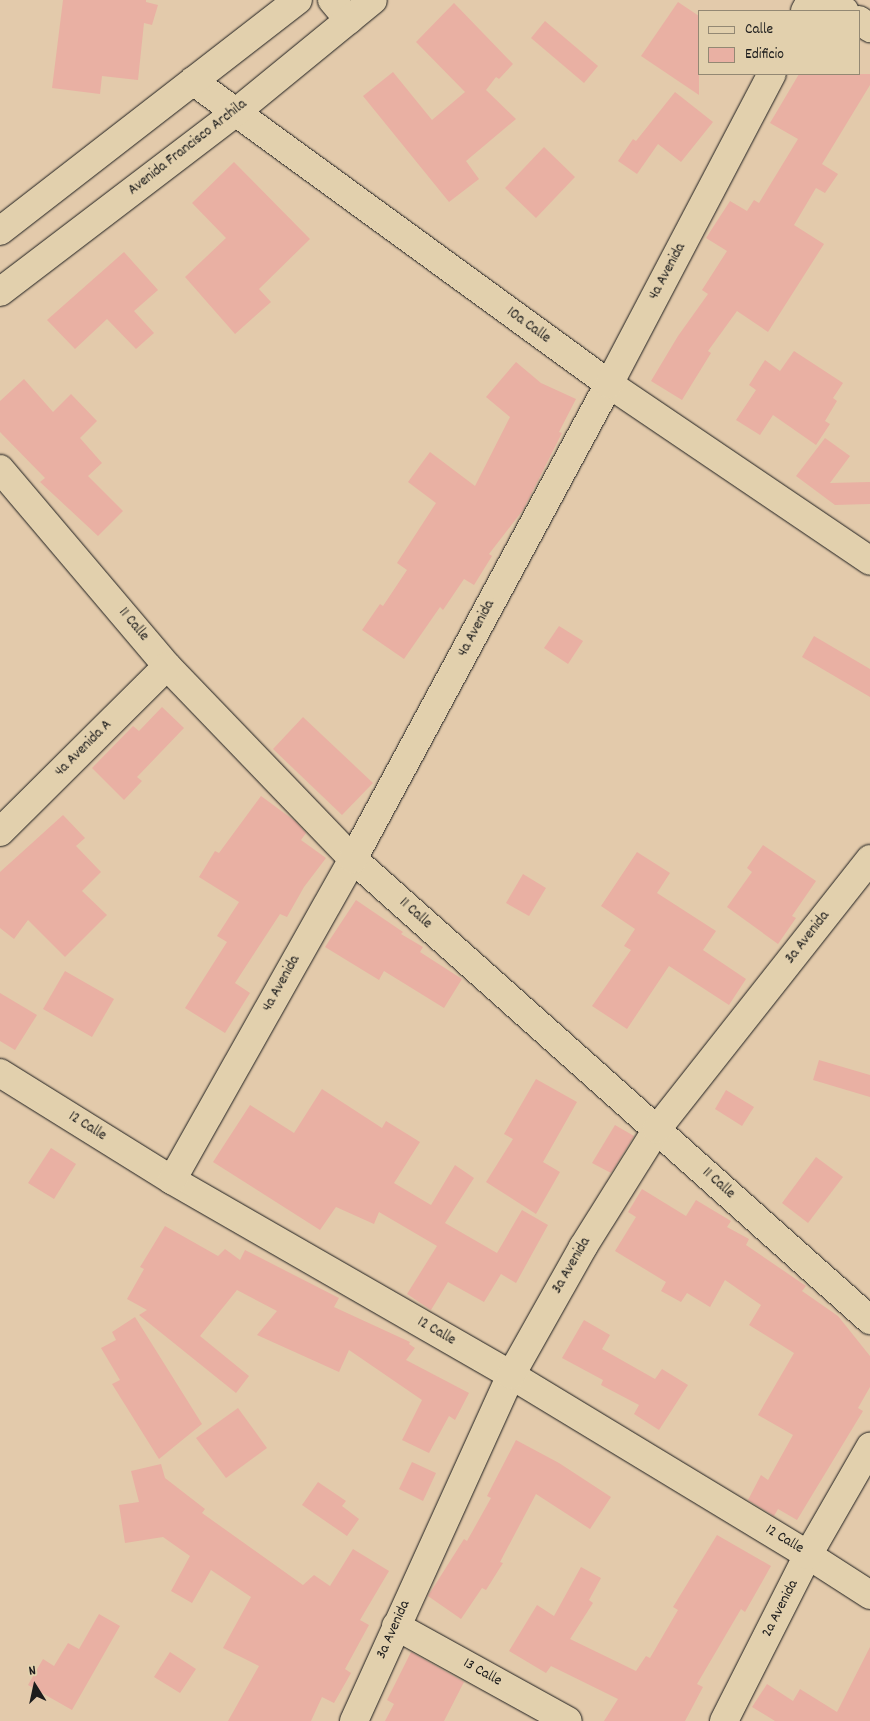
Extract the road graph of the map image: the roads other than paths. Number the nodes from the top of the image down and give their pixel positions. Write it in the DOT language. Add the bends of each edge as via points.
graph roads {
  1 [pos="298,0"];
  2 [pos="373,0"];
  3 [pos="829,0"];
  4 [pos="340,10"];
  5 [pos="844,10"];
  6 [pos="771,75"];
  7 [pos="193,81"];
  8 [pos="235,113"];
  9 [pos="0,231"];
  10 [pos="0,292"];
  11 [pos="608,384"];
  12 [pos="0,469"];
  13 [pos="870,561"];
  14 [pos="167,666"];
  15 [pos="0,832"];
  16 [pos="353,859"];
  17 [pos="870,859"];
  18 [pos="0,1073"];
  19 [pos="657,1129"];
  20 [pos="172,1180"];
  21 [pos="870,1320"];
  22 [pos="511,1375"];
  23 [pos="870,1447"];
  24 [pos="808,1555"];
  25 [pos="870,1595"];
  26 [pos="396,1626"];
  27 [pos="354,1721"];
  28 [pos="568,1721"];
  29 [pos="724,1721"];
  1 -- 7 [label="street"];
  2 -- 4 [label="street, Avenida Francisco Archila"];
  3 -- 5 [label="street"];
  4 -- 8 [label="street, Avenida Francisco Archila"];
  6 -- 11 [label="street, 4a Avenida"];
  7 -- 8 [label="street, 10a Calle"];
  7 -- 9 [label="street"];
  8 -- 10 [label="street, Avenida Francisco Archila"];
  8 -- 11 [label="street, 10a Calle"];
  11 -- 13 [label="street, 10a Calle"];
  11 -- 16 [label="street, 4a Avenida"];
  12 -- 14 [label="street, 11 Calle"];
  14 -- 15 [label="street, 4a Avenida A"];
  14 -- 16 [label="street, 11 Calle"];
  16 -- 19 [label="street, 11 Calle"];
  16 -- 20 [label="street, 4a Avenida"];
  17 -- 19 [label="street, 3a Avenida"];
  18 -- 20 [label="street, 12 Calle"];
  19 -- 21 [label="street, 11 Calle"];
  19 -- 22 [label="street, 3a Avenida" via="583,1247"];
  20 -- 22 [label="street, 12 Calle"];
  22 -- 24 [label="street, 12 Calle"];
  22 -- 26 [label="street, 3a Avenida"];
  23 -- 24 [label="street, 2a Avenida"];
  24 -- 25 [label="street, 12 Calle"];
  24 -- 29 [label="street, 2a Avenida"];
  26 -- 27 [label="street, 3a Avenida"];
  26 -- 28 [label="street, 13 Calle"];
}
